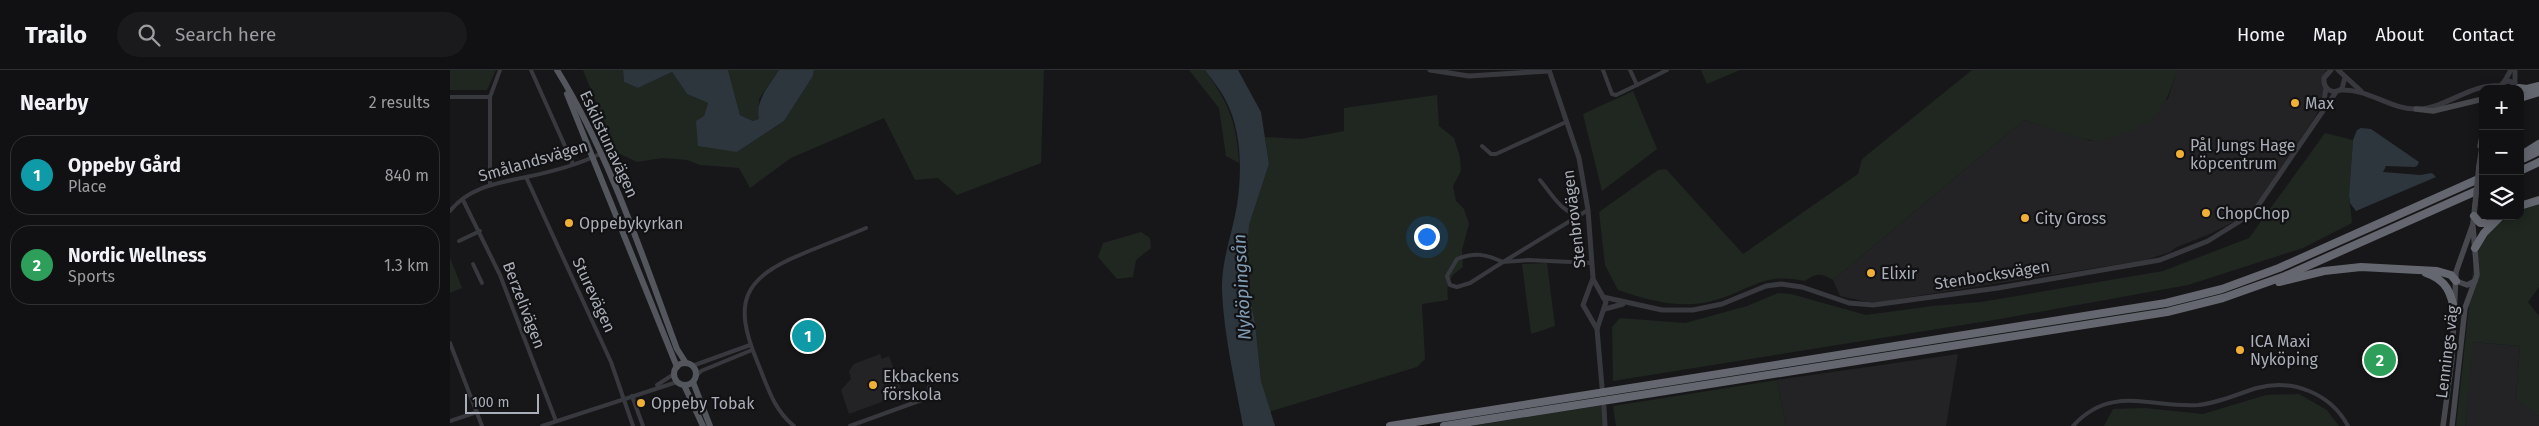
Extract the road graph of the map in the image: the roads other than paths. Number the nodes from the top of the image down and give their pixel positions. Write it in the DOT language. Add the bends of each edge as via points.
graph roads {
  1 [pos="500,70"];
  2 [pos="531,70"];
  3 [pos="1430,70"];
  4 [pos="1603,70"];
  5 [pos="1630,70"];
  6 [pos="1667,70"];
  7 [pos="2331,70"];
  8 [pos="2338,70"];
  9 [pos="2511,70"];
  10 [pos="2515,70"];
  11 [pos="1549,71"];
  12 [pos="558,73"];
  13 [pos="2345,77"];
  14 [pos="2501,85"];
  15 [pos="2518,85"];
  16 [pos="1637,86"];
  17 [pos="2539,86"];
  18 [pos="2326,88"];
  19 [pos="2524,88"];
  20 [pos="2479,89"];
  21 [pos="2475,90"];
  22 [pos="2479,90"];
  23 [pos="2338,91"];
  24 [pos="2539,92"];
  25 [pos="2363,93"];
  26 [pos="490,96"];
  27 [pos="450,97"];
  28 [pos="2524,97"];
  29 [pos="2479,99"];
  30 [pos="2416,109"];
  31 [pos="2322,111"];
  32 [pos="1566,122"];
  33 [pos="2539,144"];
  34 [pos="1482,146"];
  35 [pos="2539,151"];
  36 [pos="2524,153"];
  37 [pos="597,155"];
  38 [pos="2524,158"];
  39 [pos="2539,162"];
  40 [pos="573,164"];
  41 [pos="2479,166"];
  42 [pos="2524,169"];
  43 [pos="526,177"];
  44 [pos="2479,179"];
  45 [pos="1540,180"];
  46 [pos="490,184"];
  47 [pos="2479,190"];
  48 [pos="463,200"];
  49 [pos="2539,200"];
  50 [pos="2524,205"];
  51 [pos="1588,210"];
  52 [pos="450,211"];
  53 [pos="1580,215"];
  54 [pos="2474,216"];
  55 [pos="2496,220"];
  56 [pos="2493,222"];
  57 [pos="2473,224"];
  58 [pos="866,228"];
  59 [pos="480,231"];
  60 [pos="459,241"];
  61 [pos="2475,248"];
  62 [pos="1504,262"];
  63 [pos="1592,263"];
  64 [pos="473,264"];
  65 [pos="2422,271"];
  66 [pos="1593,278"];
  67 [pos="2476,279"];
  68 [pos="2456,280"];
  69 [pos="482,283"];
  70 [pos="2241,292"];
  71 [pos="1588,295"];
  72 [pos="1602,296"];
  73 [pos="1629,304"];
  74 [pos="1603,311"];
  75 [pos="2455,313"];
  76 [pos="1590,315"];
  77 [pos="1597,329"];
  78 [pos="450,343"];
  79 [pos="750,345"];
  80 [pos="752,350"];
  81 [pos="689,364"];
  82 [pos="677,367"];
  83 [pos="674,374"];
  84 [pos="694,379"];
  85 [pos="677,382"];
  86 [pos="684,385"];
  87 [pos="929,387"];
  88 [pos="1602,387"];
  89 [pos="652,388"];
  90 [pos="632,396"];
  91 [pos="623,398"];
  92 [pos="1604,407"];
  93 [pos="477,412"];
  94 [pos="450,421"];
  95 [pos="556,421"];
  96 [pos="482,426"];
  97 [pos="542,426"];
  98 [pos="633,426"];
  99 [pos="643,426"];
  100 [pos="703,426"];
  101 [pos="710,426"];
  102 [pos="794,426"];
  103 [pos="850,426"];
  104 [pos="1390,426"];
  105 [pos="1444,426"];
  106 [pos="1605,426"];
  107 [pos="2072,426"];
  108 [pos="2348,426"];
  109 [pos="2443,426"];
  110 [pos="2452,426"];
  1 -- 26 [label="street"];
  2 -- 40 [label="street"];
  3 -- 11 [label="street" via="1469,76"];
  4 -- 16 [label="street" via="1612,94"];
  5 -- 16 [label="street"];
  6 -- 16 [label="street"];
  7 -- 18 [label="street, Stenbocksvägen" via="2324,78"];
  8 -- 13 [label="street"];
  9 -- 14 [label="street"];
  10 -- 15 [label="street"];
  11 -- 32 [label="street, Stenbrovägen"];
  12 -- 37 [label="main road, Eskilstunavägen" via="582,113"];
  13 -- 23 [label="street, Stenbocksvägen" via="2345,83"];
  13 -- 25 [label="street"];
  17 -- 19 [label="highway"];
  18 -- 23 [label="street"];
  18 -- 31 [label="street, Stenbocksvägen"];
  20 -- 21 [label="street"];
  21 -- 22 [label="street"];
  21 -- 30 [label="street" via="2444,104"];
  23 -- 25 [label="street"];
  23 -- 31 [label="street, Stenbocksvägen"];
  24 -- 28 [label="highway"];
  25 -- 30 [label="street" via="2390,104"];
  26 -- 27 [label="street"];
  26 -- 46 [label="street"];
  29 -- 30 [label="main road" via="2433,111"];
  31 -- 73 [label="street, Stenbocksvägen" via="2263,200 2247,218 2184,251 2149,262 1879,305 1856,304 1802,287 1781,284 1693,310 1662,310"];
  32 -- 34 [label="street" via="1496,154"];
  32 -- 51 [label="street, Stenbrovägen" via="1579,158"];
  33 -- 36 [label="highway"];
  35 -- 38 [label="highway"];
  37 -- 40 [label="street, Smålandsvägen"];
  37 -- 81 [label="main road, Eskilstunavägen" via="625,211 678,349"];
  37 -- 82 [label="main road, Eskilstunavägen"];
  39 -- 42 [label="highway"];
  40 -- 43 [label="street, Smålandsvägen"];
  41 -- 54 [label="main road, bridge"];
  43 -- 46 [label="street, Smålandsvägen"];
  43 -- 91 [label="street, Sturevägen" via="611,362"];
  44 -- 104 [label="highway" via="2279,268 2222,289 2166,303"];
  45 -- 53 [label="street" via="1564,209 1572,215"];
  46 -- 48 [label="street, Smålandsvägen"];
  47 -- 70 [label="highway" via="2322,260"];
  48 -- 52 [label="street, Smålandsvägen"];
  48 -- 59 [label="street, Berzelivägen"];
  49 -- 50 [label="highway"];
  51 -- 53 [label="street"];
  51 -- 63 [label="street, Stenbrovägen"];
  53 -- 62 [label="street"];
  54 -- 56 [label="highway" via="2480,223"];
  54 -- 57 [label="main road"];
  55 -- 56 [label="highway"];
  56 -- 61 [label="highway"];
  57 -- 61 [label="main road, Lennings väg"];
  57 -- 68 [label="main road, Lennings väg"];
  58 -- 79 [label="street" via="777,264 761,274 749,292 746,304 745,320"];
  59 -- 60 [label="street"];
  59 -- 95 [label="street, Berzelivägen"];
  61 -- 67 [label="main road, Lennings väg"];
  62 -- 62 [label="street" via="1486,254 1473,253 1456,259 1447,276 1450,285 1456,288"];
  62 -- 63 [label="street"];
  63 -- 66 [label="street, Stenbrovägen"];
  64 -- 69 [label="street"];
  65 -- 68 [label="highway" via="2446,272"];
  65 -- 70 [label="highway" via="2380,267 2335,269"];
  65 -- 75 [label="highway" via="2442,280 2448,287"];
  66 -- 71 [label="street, Stenbrovägen"];
  66 -- 72 [label="street, Stenbrovägen"];
  67 -- 68 [label="main road" via="2466,285"];
  67 -- 110 [label="main road, Lennings väg" via="2465,308"];
  68 -- 75 [label="main road, Lennings väg"];
  70 -- 105 [label="highway" via="2166,312 2071,328"];
  71 -- 72 [label="street"];
  71 -- 76 [label="street, Stenbrovägen" via="1583,306"];
  72 -- 73 [label="street, Stenbocksvägen"];
  72 -- 74 [label="street, Stenbrovägen"];
  73 -- 74 [label="street, Stenbocksvägen"];
  74 -- 76 [label="street"];
  74 -- 77 [label="street, Stenbrovägen"];
  75 -- 109 [label="main road, Lennings väg"];
  76 -- 77 [label="street, Stenbrovägen"];
  77 -- 88 [label="street, Stenbrovägen"];
  78 -- 93 [label="street"];
  79 -- 80 [label="street"];
  79 -- 81 [label="street"];
  80 -- 84 [label="street" via="701,371"];
  80 -- 102 [label="street" via="776,407"];
  81 -- 82 [label="main road"];
  81 -- 84 [label="main road"];
  82 -- 83 [label="main road"];
  83 -- 85 [label="main road"];
  83 -- 89 [label="street"];
  84 -- 86 [label="main road"];
  84 -- 101 [label="main road"];
  85 -- 86 [label="main road"];
  85 -- 89 [label="street"];
  86 -- 100 [label="main road"];
  87 -- 103 [label="street" via="927,398"];
  89 -- 90 [label="street"];
  90 -- 91 [label="street"];
  90 -- 99 [label="street"];
  91 -- 95 [label="street"];
  91 -- 98 [label="street, Sturevägen"];
  92 -- 106 [label="street"];
  93 -- 94 [label="street"];
  93 -- 96 [label="street"];
  95 -- 97 [label="street"];
  107 -- 108 [label="street" via="2096,408 2119,400 2182,406 2211,404 2258,388 2281,385 2304,389 2324,398 2337,409"];
}
